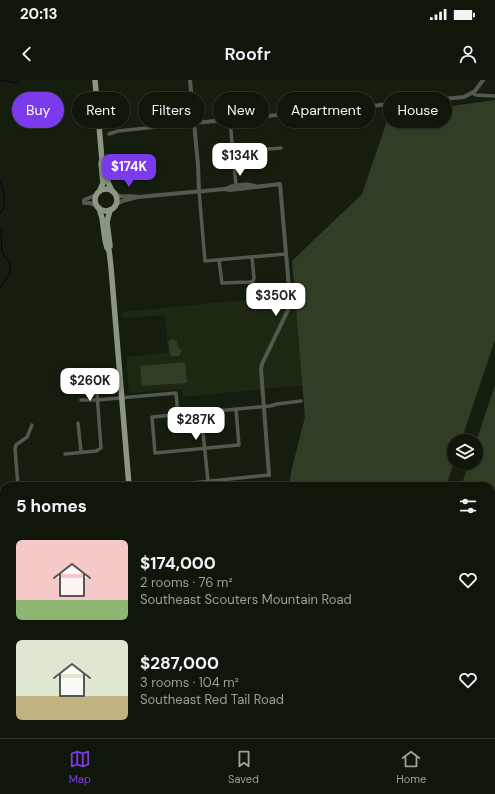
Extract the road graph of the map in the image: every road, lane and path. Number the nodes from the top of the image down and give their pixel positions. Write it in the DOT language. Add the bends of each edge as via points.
graph roads {
  1 [pos="95,80"];
  2 [pos="190,80"];
  3 [pos="483,80"];
  4 [pos="191,92"];
  5 [pos="472,93"];
  6 [pos="495,96"];
  7 [pos="269,116"];
  8 [pos="140,128"];
  9 [pos="194,128"];
  10 [pos="231,128"];
  11 [pos="109,134"];
  12 [pos="281,148"];
  13 [pos="233,152"];
  14 [pos="102,160"];
  15 [pos="236,186"];
  16 [pos="256,186"];
  17 [pos="225,189"];
  18 [pos="199,191"];
  19 [pos="98,193"];
  20 [pos="114,193"];
  21 [pos="138,197"];
  22 [pos="116,205"];
  23 [pos="98,207"];
  24 [pos="110,210"];
  25 [pos="109,250"];
  26 [pos="286,254"];
  27 [pos="252,257"];
  28 [pos="219,260"];
  29 [pos="96,380"];
  30 [pos="122,398"];
  31 [pos="81,400"];
  32 [pos="97,400"];
  33 [pos="301,401"];
  34 [pos="263,406"];
  35 [pos="236,409"];
  36 [pos="201,413"];
  37 [pos="178,415"];
  38 [pos="78,423"];
  39 [pos="32,425"];
  40 [pos="205,448"];
  41 [pos="81,452"];
  42 [pos="65,454"];
  43 [pos="269,475"];
  44 [pos="208,481"];
  45 [pos="18,482"];
  46 [pos="129,482"];
  47 [pos="199,482"];
  1 -- 14 [label="main road"];
  2 -- 4 [label="street"];
  3 -- 5 [label="street"];
  5 -- 6 [label="street"];
  5 -- 7 [label="street" via="457,98"];
  8 -- 11 [label="street" via="118,130"];
  9 -- 18 [label="street"];
  10 -- 13 [label="street"];
  12 -- 13 [label="street"];
  13 -- 15 [label="street"];
  14 -- 19 [label="main road" via="103,184"];
  14 -- 20 [label="main road"];
  15 -- 16 [label="street"];
  15 -- 17 [label="street"];
  16 -- 17 [label="street"];
  16 -- 26 [label="street" via="280,184"];
  17 -- 18 [label="street"];
  18 -- 21 [label="street"];
  18 -- 28 [label="street" via="205,261"];
  19 -- 20 [label="main road" via="106,189"];
  19 -- 23 [label="main road" via="95,201"];
  19 -- 23 [label="street" via="84,200 84,203"];
  20 -- 21 [label="street" via="122,197"];
  20 -- 22 [label="main road"];
  21 -- 22 [label="street"];
  22 -- 24 [label="main road"];
  23 -- 24 [label="main road" via="105,211"];
  23 -- 25 [label="main road"];
  24 -- 25 [label="main road" via="107,222"];
  25 -- 30 [label="main road"];
  26 -- 27 [label="street"];
  26 -- 34 [label="street" via="290,306 262,364 260,373"];
  27 -- 28 [label="street"];
  27 -- 28 [label="street" via="253,281 222,283"];
  29 -- 32 [label="street"];
  30 -- 32 [label="street"];
  30 -- 37 [label="street" via="176,393"];
  30 -- 46 [label="main road"];
  31 -- 32 [label="street"];
  32 -- 41 [label="street" via="101,448 97,451"];
  33 -- 34 [label="street"];
  34 -- 35 [label="street"];
  34 -- 43 [label="street"];
  35 -- 36 [label="street"];
  35 -- 40 [label="street" via="239,445"];
  36 -- 37 [label="street"];
  36 -- 40 [label="street"];
  37 -- 40 [label="street" via="152,417 155,453"];
  38 -- 41 [label="street"];
  39 -- 45 [label="street" via="27,437 16,445"];
  40 -- 44 [label="street"];
  41 -- 42 [label="street"];
  43 -- 44 [label="street"];
  44 -- 47 [label="street"];
}
